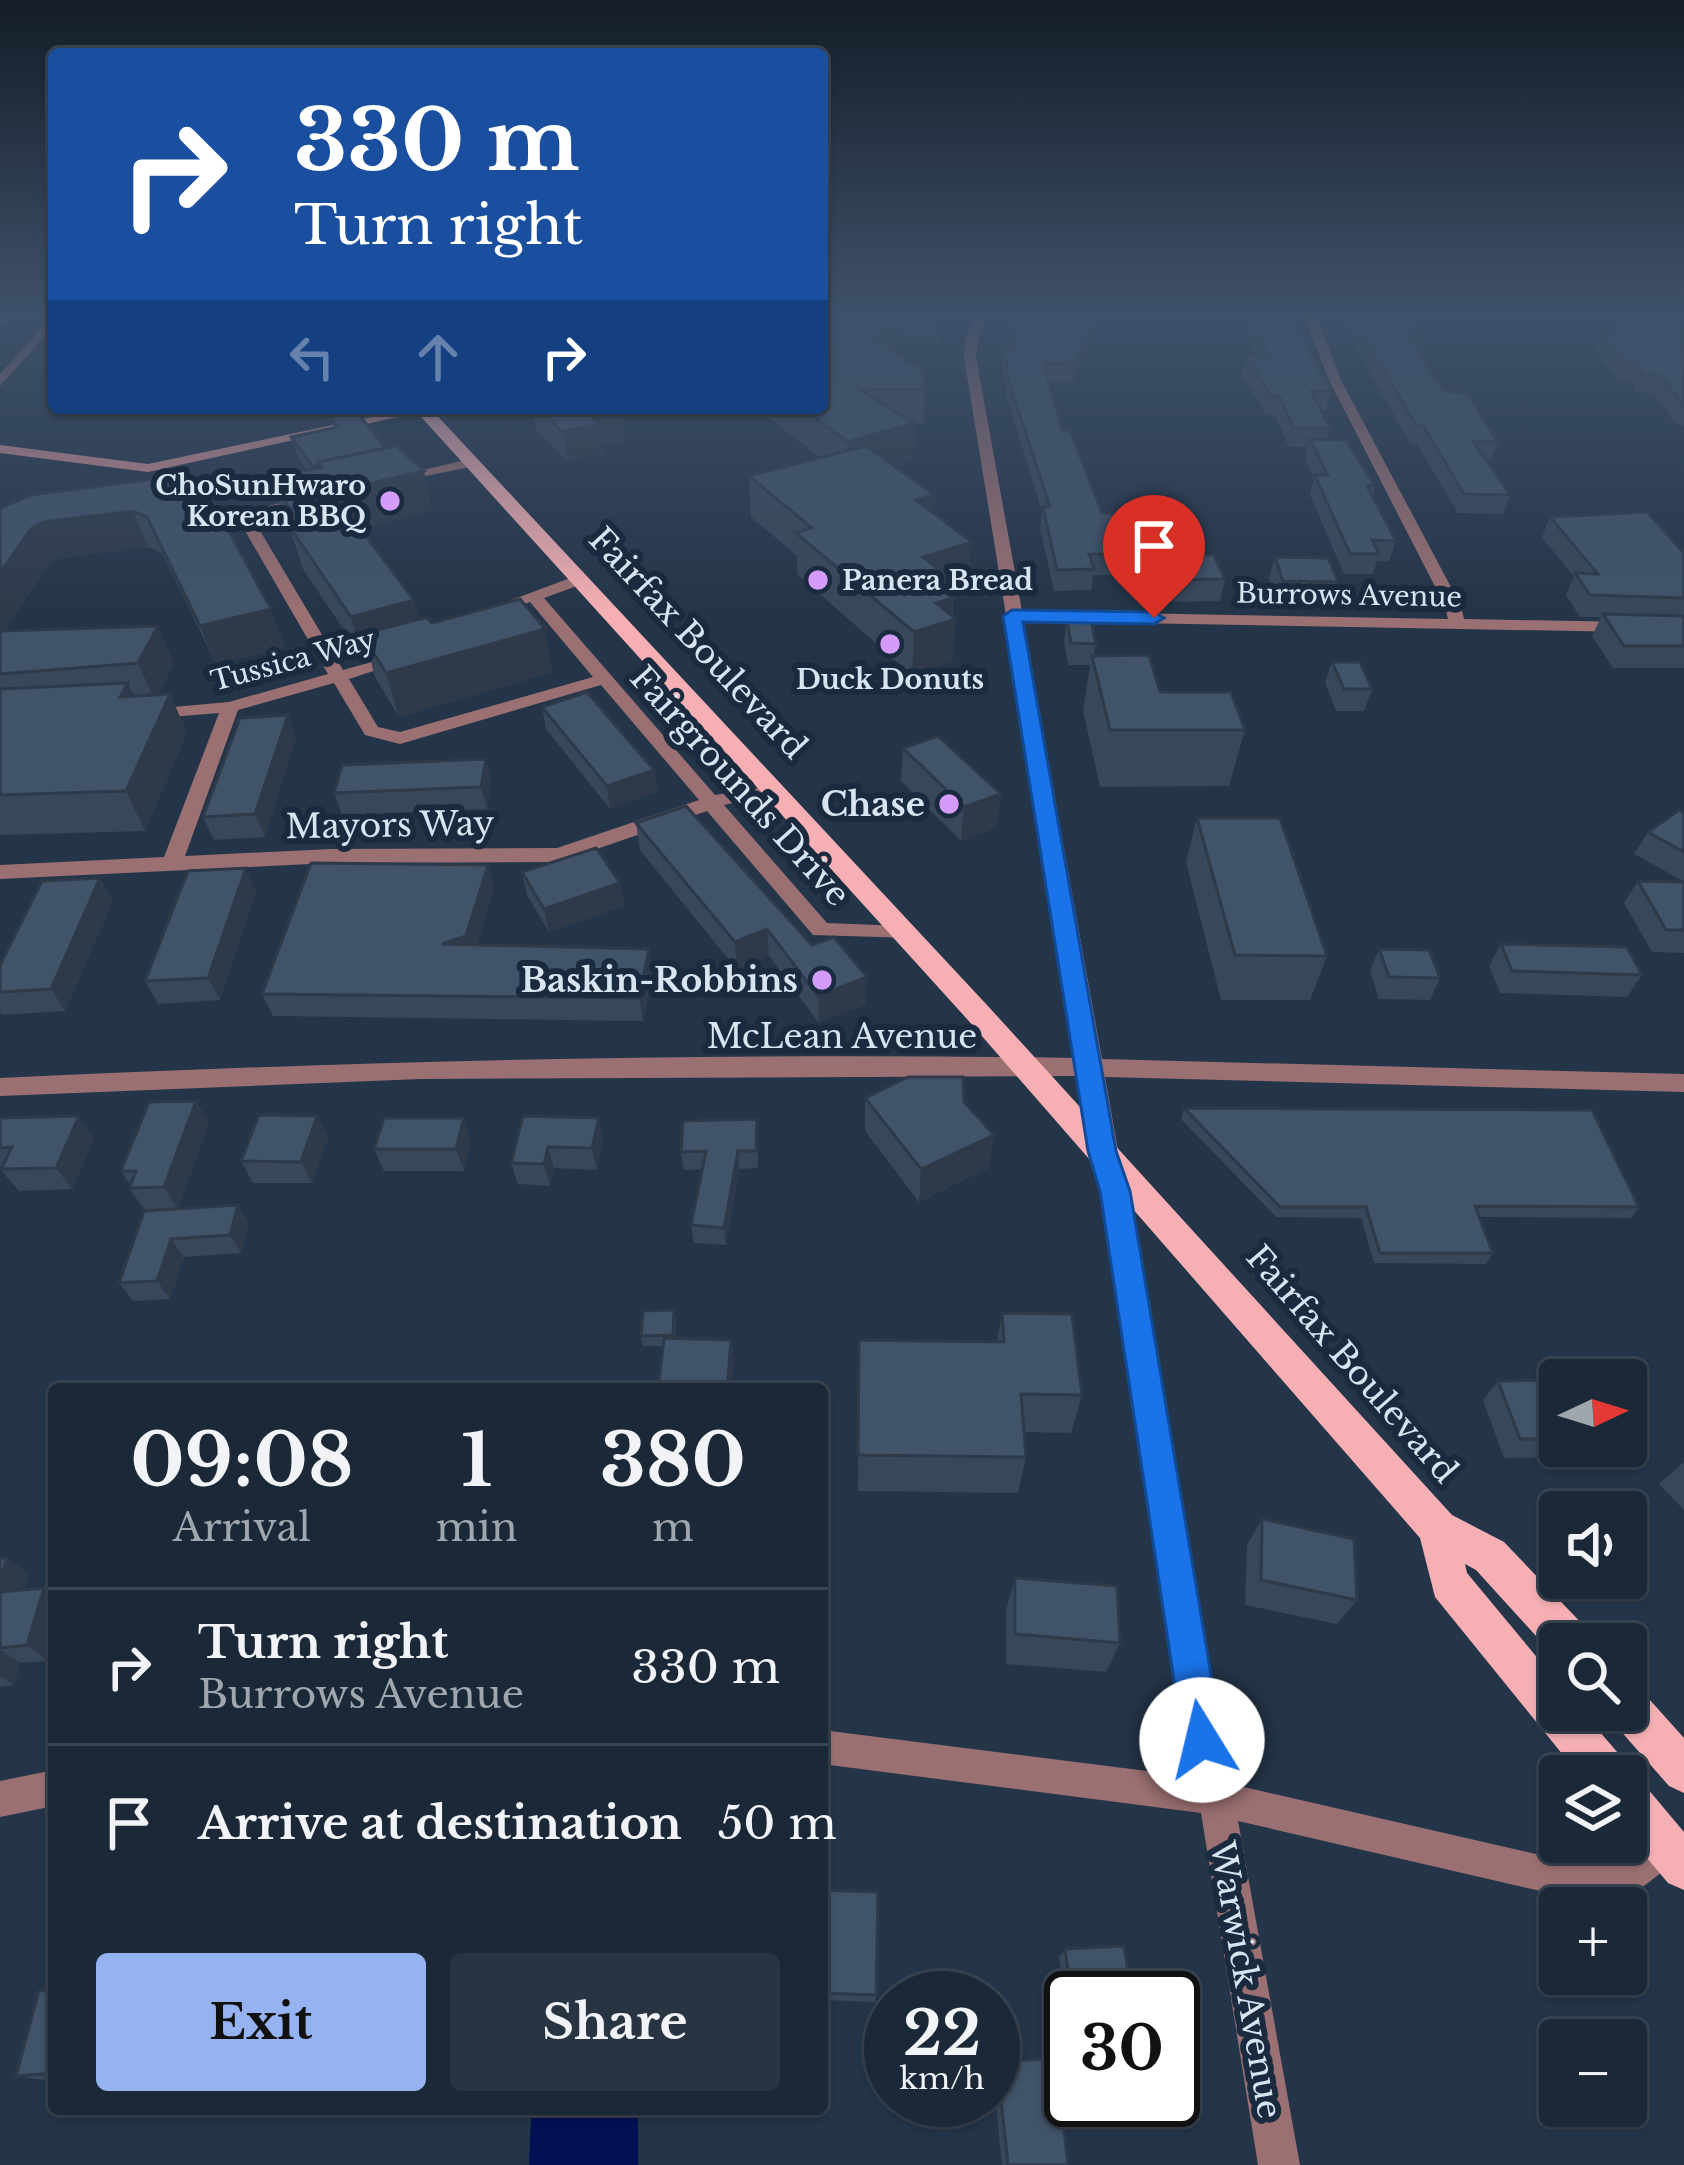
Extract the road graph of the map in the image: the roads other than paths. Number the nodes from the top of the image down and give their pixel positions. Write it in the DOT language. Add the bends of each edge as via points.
graph roads {
  1 [pos="979,411"];
  2 [pos="1351,411"];
  3 [pos="398,414"];
  4 [pos="426,414"];
  5 [pos="0,449"];
  6 [pos="470,463"];
  7 [pos="367,485"];
  8 [pos="321,495"];
  9 [pos="579,580"];
  10 [pos="536,599"];
  11 [pos="475,614"];
  12 [pos="1012,616"];
  13 [pos="1457,624"];
  14 [pos="1684,628"];
  15 [pos="416,655"];
  16 [pos="340,676"];
  17 [pos="604,679"];
  18 [pos="230,707"];
  19 [pos="132,715"];
  20 [pos="772,789"];
  21 [pos="710,802"];
  22 [pos="172,863"];
  23 [pos="0,872"];
  24 [pos="904,933"];
  25 [pos="1092,1068"];
  26 [pos="1028,1069"];
  27 [pos="1684,1083"];
  28 [pos="0,1088"];
  29 [pos="1102,1151"];
  30 [pos="1438,1529"];
  31 [pos="1552,1623"];
  32 [pos="1647,1730"];
  33 [pos="828,1748"];
  34 [pos="1591,1755"];
  35 [pos="1684,1771"];
  36 [pos="48,1789"];
  37 [pos="1213,1797"];
  38 [pos="0,1799"];
  39 [pos="1647,1823"];
  40 [pos="1675,1857"];
  41 [pos="1279,2165"];
  1 -- 12 [label="street, Warwick Avenue"];
  2 -- 13 [label="street"];
  3 -- 5 [label="street" via="142,468"];
  4 -- 6 [label="main road, Fairfax Boulevard"];
  6 -- 7 [label="street"];
  6 -- 9 [label="main road, Fairfax Boulevard"];
  8 -- 16 [label="street, Fairgrounds Drive" via="244,517"];
  9 -- 10 [label="street"];
  9 -- 20 [label="main road, Fairfax Boulevard"];
  10 -- 11 [label="street"];
  10 -- 17 [label="street, Fairgrounds Drive"];
  12 -- 13 [label="street, Burrows Avenue"];
  12 -- 25 [label="street, Warwick Avenue"];
  13 -- 14 [label="street, Burrows Avenue"];
  15 -- 16 [label="street, Tussica Way"];
  16 -- 17 [label="street, Fairgrounds Drive" via="370,731 400,739"];
  16 -- 18 [label="street, Tussica Way"];
  17 -- 21 [label="street, Fairgrounds Drive"];
  18 -- 19 [label="street, Tussica Way"];
  18 -- 22 [label="street"];
  20 -- 21 [label="street, Mayors Way"];
  20 -- 24 [label="main road, Fairfax Boulevard"];
  21 -- 22 [label="street, Mayors Way" via="560,855"];
  21 -- 24 [label="street, Fairgrounds Drive" via="821,930"];
  22 -- 23 [label="street, Mayors Way"];
  24 -- 26 [label="main road, Fairfax Boulevard"];
  25 -- 26 [label="street, McLean Avenue"];
  25 -- 27 [label="street, McLean Avenue"];
  25 -- 29 [label="street, Warwick Avenue"];
  26 -- 28 [label="street, McLean Avenue" via="354,1070"];
  26 -- 29 [label="main road, Fairfax Boulevard"];
  29 -- 30 [label="main road, Fairfax Boulevard"];
  29 -- 37 [label="street, Warwick Avenue" via="1115,1191"];
  30 -- 31 [label="main road, Fairfax Boulevard" via="1490,1556"];
  30 -- 34 [label="main road, Fairfax Boulevard" via="1449,1583"];
  32 -- 35 [label="main road"];
  33 -- 37 [label="street"];
  36 -- 38 [label="street"];
  37 -- 40 [label="street" via="1575,1881 1631,1874"];
  37 -- 41 [label="street, Warwick Avenue"];
  39 -- 40 [label="main road"];
}
